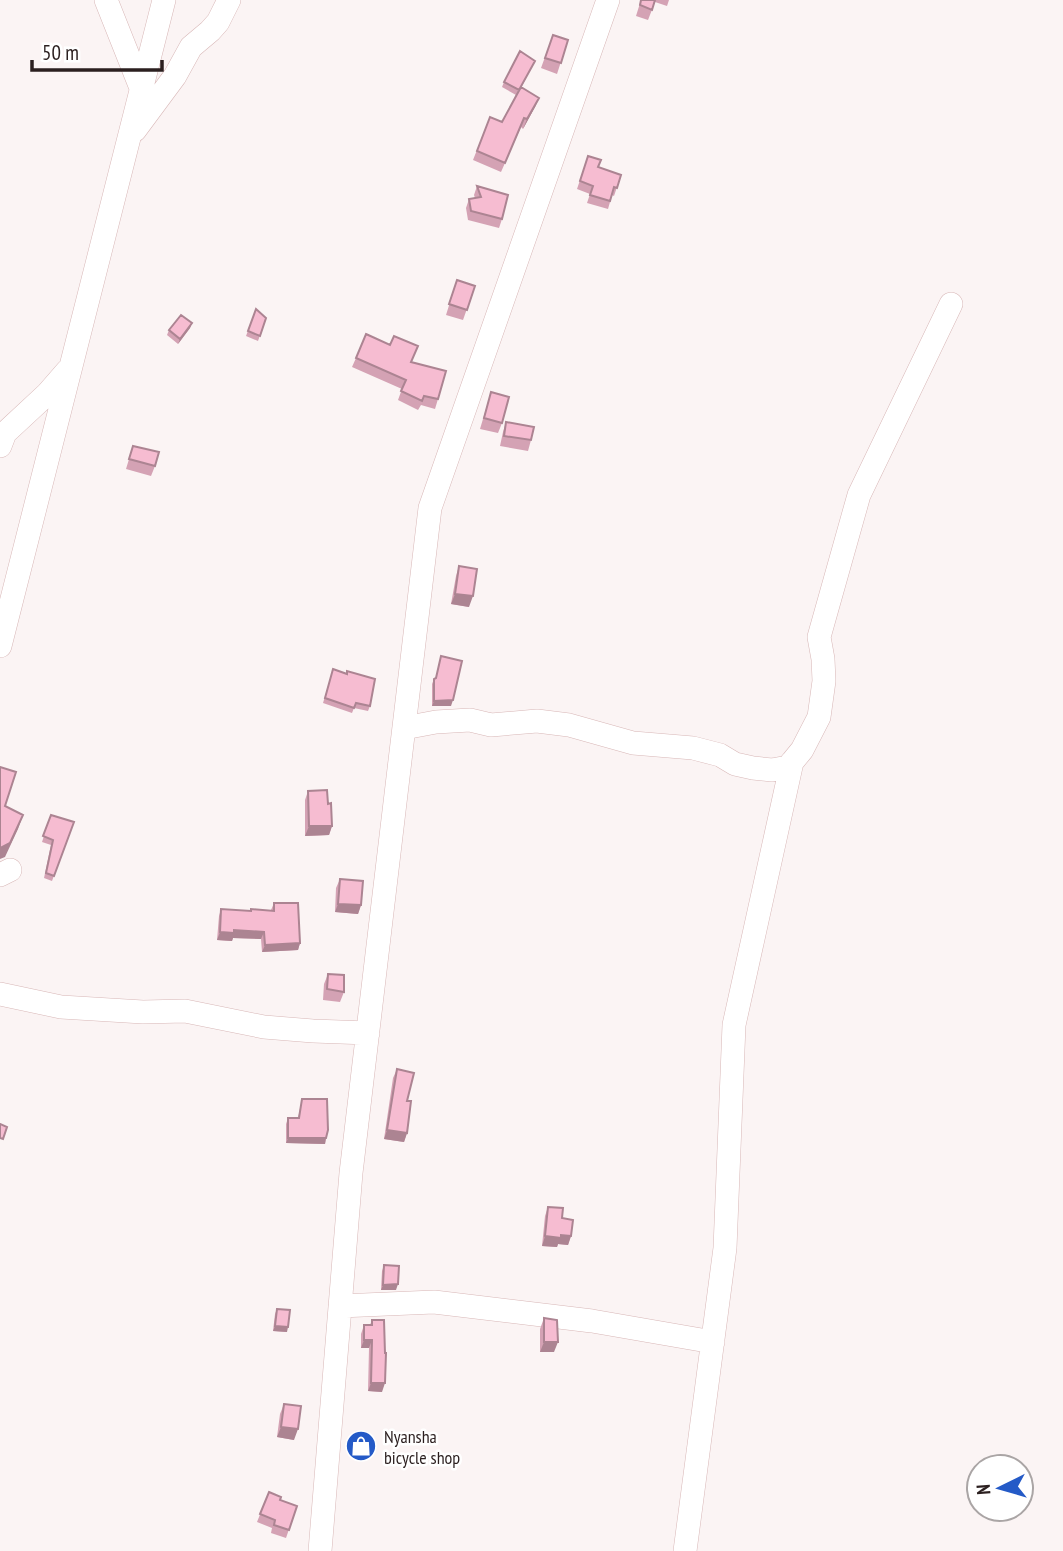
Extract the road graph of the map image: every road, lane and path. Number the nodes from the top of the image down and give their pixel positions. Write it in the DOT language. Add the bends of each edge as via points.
graph roads {
  1 [pos="106,0"];
  2 [pos="164,0"];
  3 [pos="229,0"];
  4 [pos="607,0"];
  5 [pos="141,88"];
  6 [pos="129,138"];
  7 [pos="951,304"];
  8 [pos="72,365"];
  9 [pos="0,446"];
  10 [pos="0,646"];
  11 [pos="404,729"];
  12 [pos="792,762"];
  13 [pos="0,994"];
  14 [pos="368,1033"];
  15 [pos="340,1306"];
  16 [pos="713,1342"];
  17 [pos="320,1551"];
  18 [pos="685,1551"];
  1 -- 5 [label="street"];
  2 -- 5 [label="street"];
  3 -- 6 [label="street" via="218,22 191,47"];
  4 -- 11 [label="street" via="430,508"];
  5 -- 6 [label="street"];
  6 -- 8 [label="street"];
  7 -- 12 [label="street" via="859,495 819,637 824,681 819,717"];
  8 -- 9 [label="street" via="5,433"];
  8 -- 10 [label="street"];
  11 -- 12 [label="street" via="470,720 491,725 537,721 569,724 633,743 693,748 753,768 772,770"];
  11 -- 14 [label="street"];
  12 -- 16 [label="street" via="734,1025 725,1248"];
  13 -- 14 [label="street" via="61,1007 185,1011 264,1027"];
  14 -- 15 [label="street"];
  15 -- 16 [label="street" via="434,1303 592,1321"];
  15 -- 17 [label="street"];
  16 -- 18 [label="street"];
}
